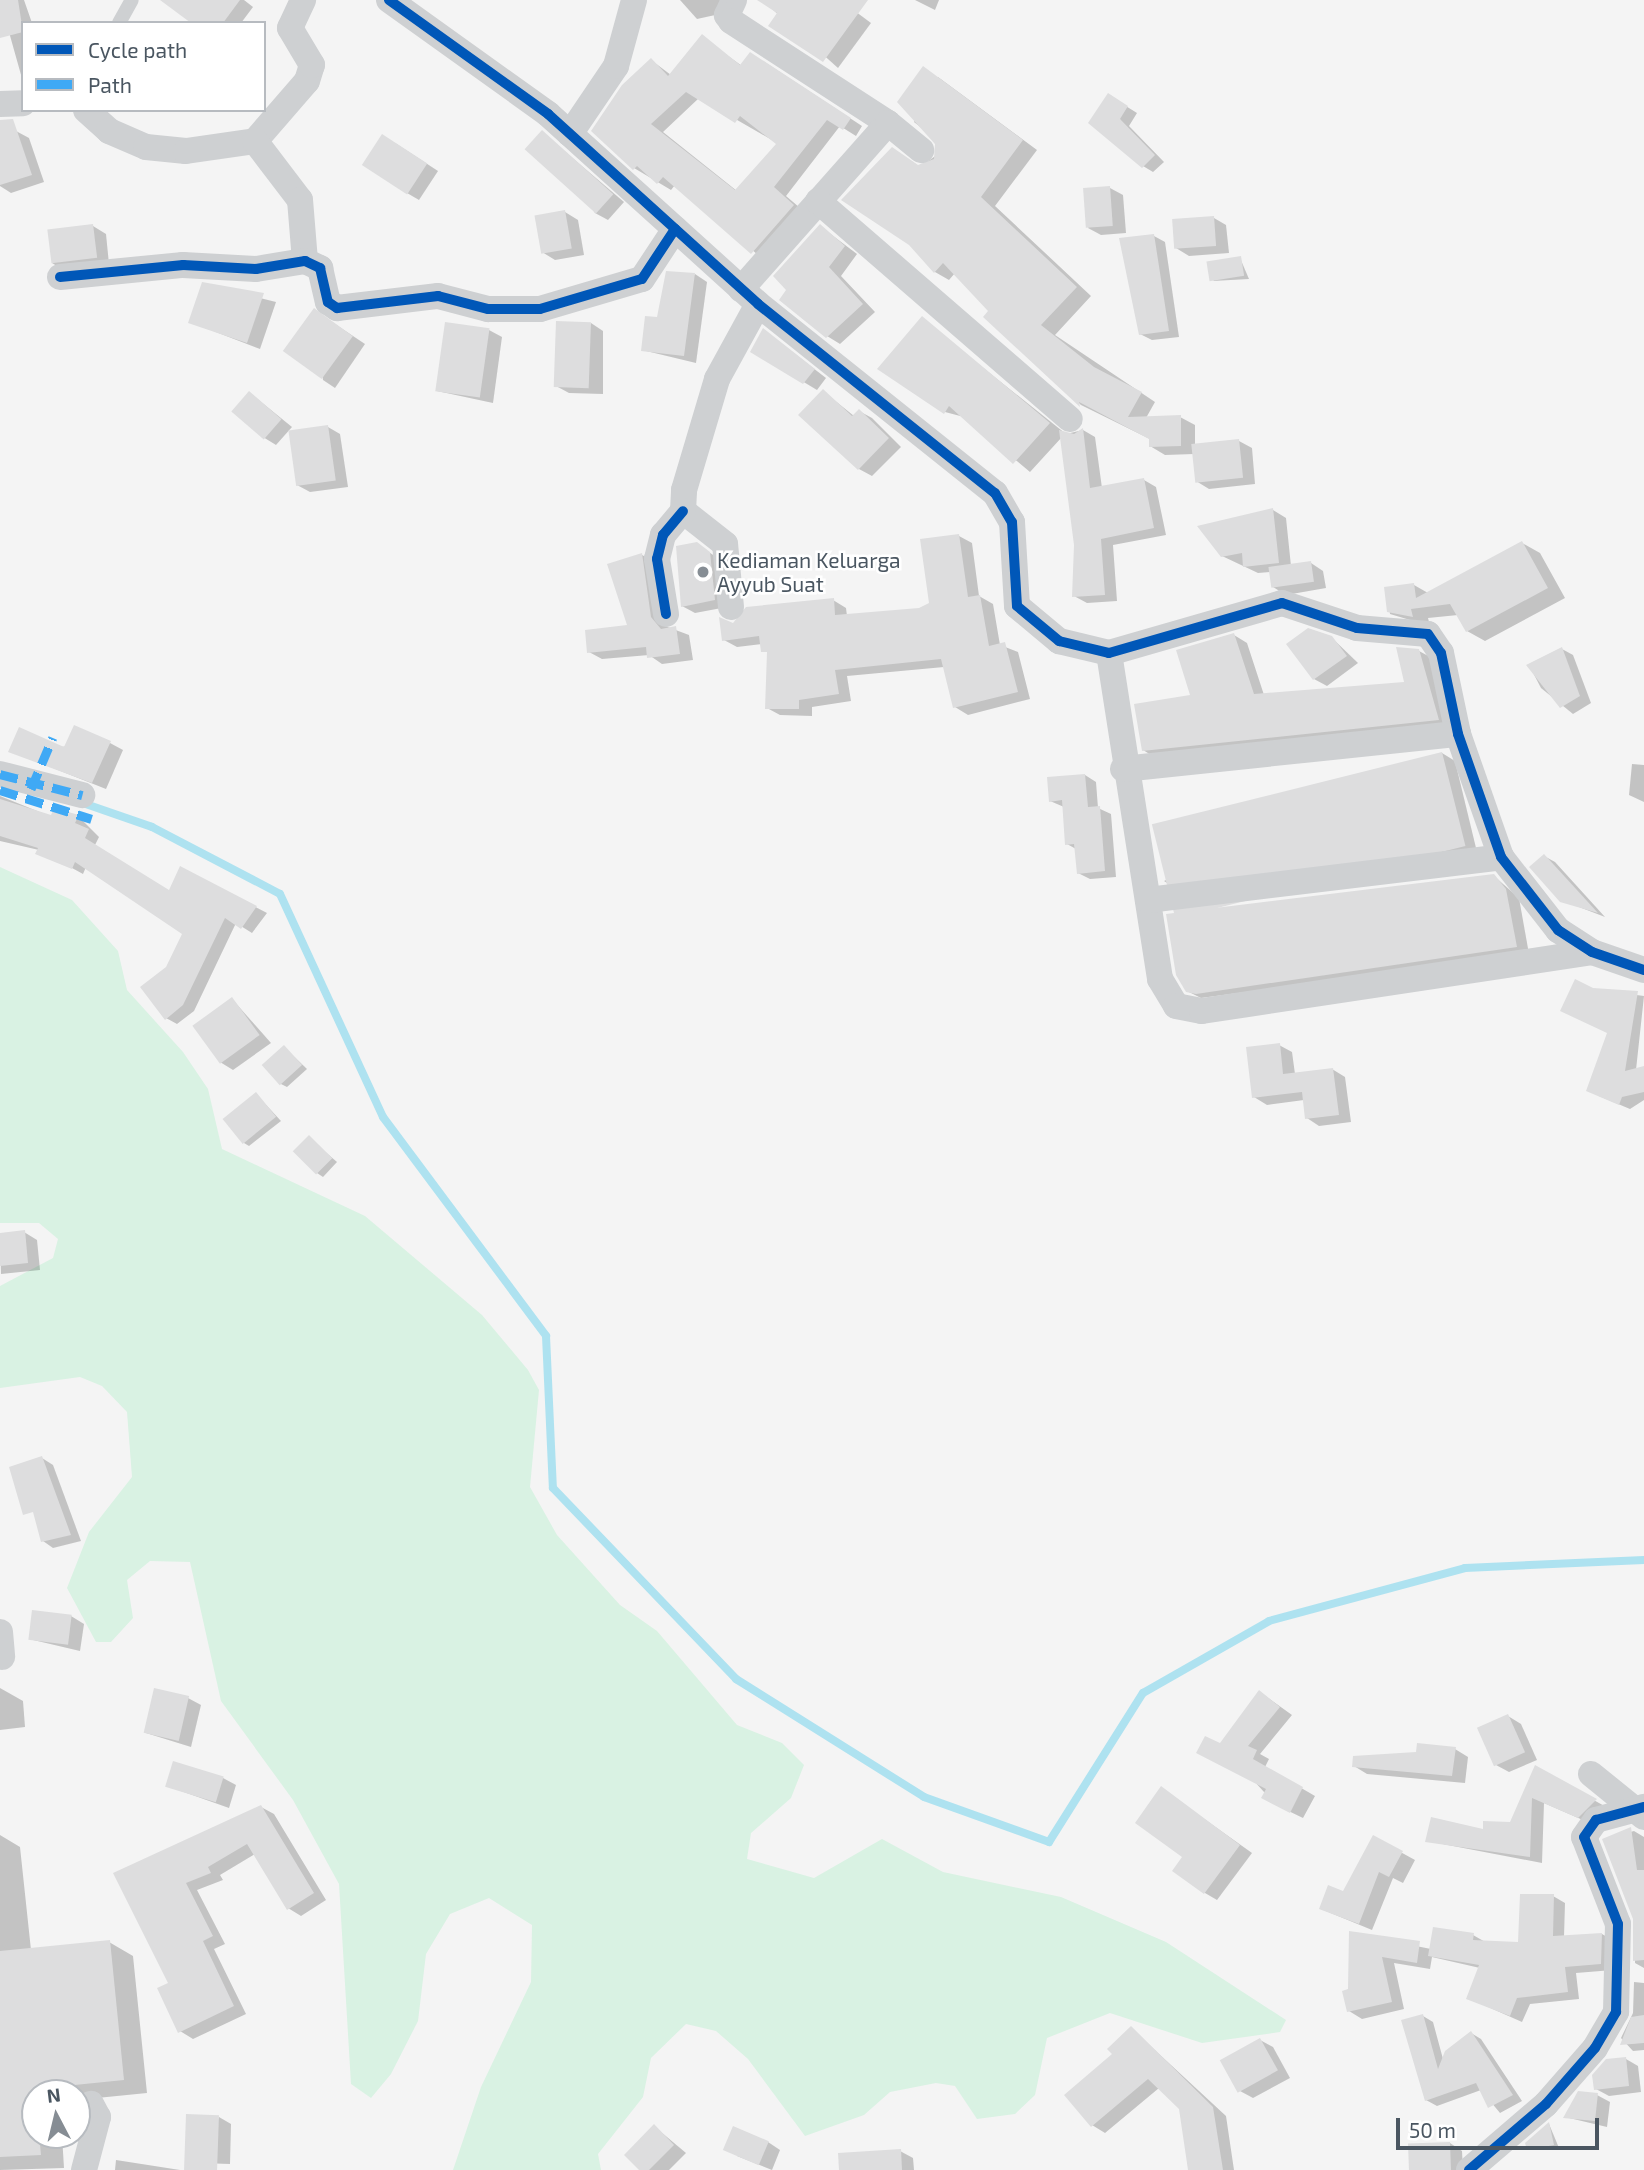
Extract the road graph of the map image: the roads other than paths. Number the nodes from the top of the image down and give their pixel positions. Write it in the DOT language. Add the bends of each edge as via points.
graph roads {
  1 [pos="132,0"];
  2 [pos="303,0"];
  3 [pos="389,0"];
  4 [pos="634,0"];
  5 [pos="734,0"];
  6 [pos="120,21"];
  7 [pos="21,103"];
  8 [pos="0,104"];
  9 [pos="89,112"];
  10 [pos="888,123"];
  11 [pos="570,134"];
  12 [pos="255,141"];
  13 [pos="921,150"];
  14 [pos="818,201"];
  15 [pos="675,229"];
  16 [pos="305,261"];
  17 [pos="60,277"];
  18 [pos="749,297"];
  19 [pos="1070,419"];
  20 [pos="683,511"];
  21 [pos="731,607"];
  22 [pos="666,614"];
  23 [pos="1108,653"];
  24 [pos="1458,734"];
  25 [pos="1123,769"];
  26 [pos="0,774"];
  27 [pos="82,794"];
  28 [pos="1501,857"];
  29 [pos="1147,900"];
  30 [pos="1592,952"];
  31 [pos="1644,970"];
  32 [pos="1591,1774"];
  33 [pos="1640,1811"];
  34 [pos="91,2104"];
  35 [pos="91,2141"];
  36 [pos="89,2149"];
  37 [pos="84,2170"];
  38 [pos="1469,2170"];
  1 -- 6 [label="lane"];
  2 -- 12 [label="street" via="290,28 312,65 307,80"];
  3 -- 11 [label="street"];
  4 -- 11 [label="street" via="616,66"];
  5 -- 10 [label="street" via="727,15 732,21"];
  7 -- 8 [label="street"];
  9 -- 12 [label="street" via="128,142 145,146 186,151"];
  10 -- 13 [label="street"];
  10 -- 14 [label="street"];
  11 -- 15 [label="street"];
  12 -- 16 [label="street" via="300,200"];
  14 -- 18 [label="street"];
  14 -- 19 [label="street"];
  15 -- 16 [label="street" via="642,279 540,309 488,309 438,296 337,308 328,302 320,268"];
  15 -- 18 [label="street"];
  16 -- 17 [label="street" via="256,269 183,265"];
  18 -- 20 [label="street" via="692,452"];
  18 -- 23 [label="street" via="995,493 1012,522 1017,606 1059,640"];
  20 -- 21 [label="street" via="725,544"];
  20 -- 22 [label="street" via="663,536 657,559"];
  23 -- 24 [label="street" via="1282,603 1357,628 1420,630 1441,653"];
  23 -- 25 [label="street"];
  24 -- 25 [label="street"];
  24 -- 28 [label="street"];
  25 -- 29 [label="street"];
  26 -- 27 [label="street"];
  28 -- 29 [label="street"];
  28 -- 30 [label="street" via="1558,930"];
  29 -- 30 [label="street" via="1164,992 1183,1010"];
  30 -- 31 [label="street"];
  32 -- 33 [label="street"];
  33 -- 38 [label="street" via="1596,1820 1584,1837 1618,1924 1616,2012 1595,2048 1546,2104"];
  34 -- 35 [label="street" via="97,2117"];
  36 -- 37 [label="street"];
}
